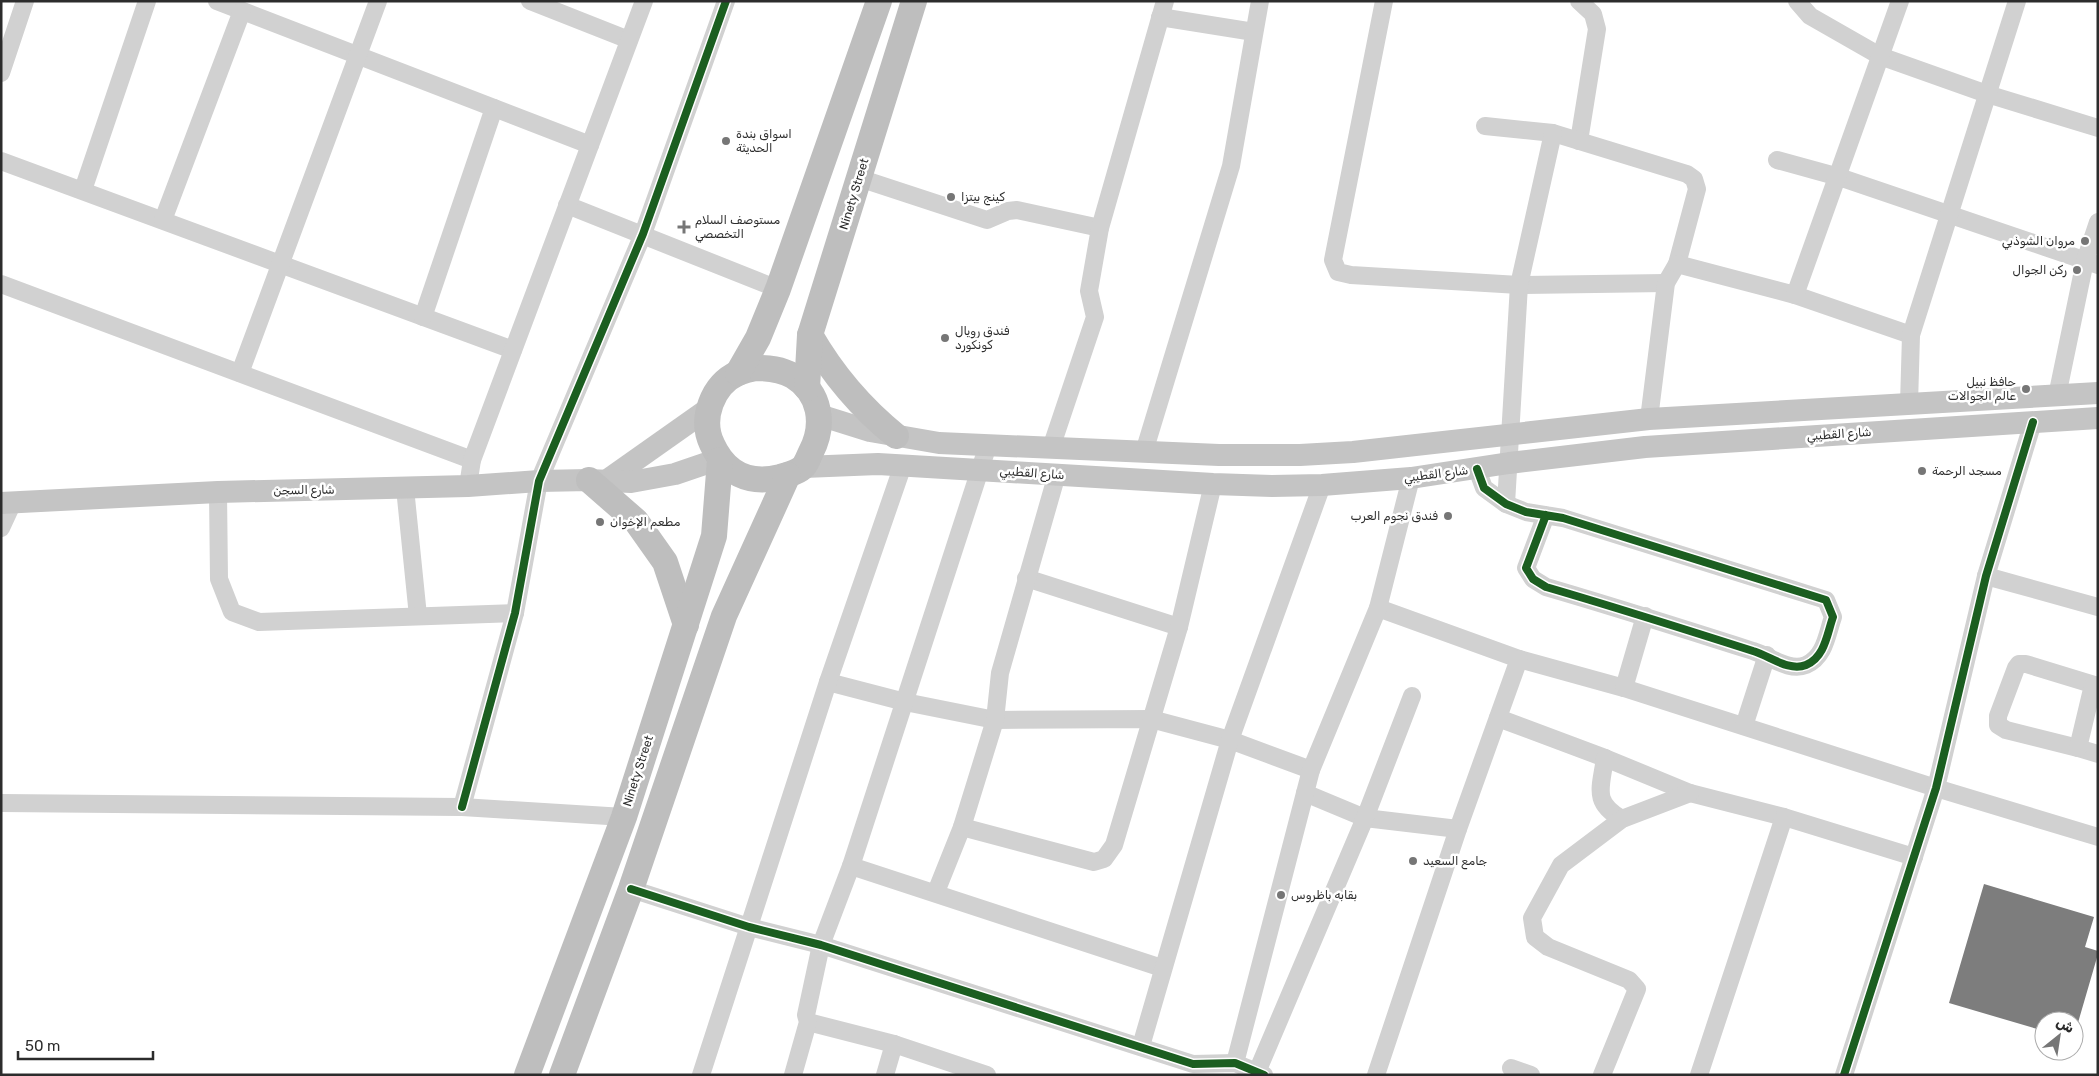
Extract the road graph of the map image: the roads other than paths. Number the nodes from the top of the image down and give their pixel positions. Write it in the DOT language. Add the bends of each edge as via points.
graph roads {
  1 [pos="25,1"];
  2 [pos="147,1"];
  3 [pos="217,1"];
  4 [pos="378,1"];
  5 [pos="530,1"];
  6 [pos="644,1"];
  7 [pos="726,1"];
  8 [pos="879,1"];
  9 [pos="914,1"];
  10 [pos="1260,1"];
  11 [pos="1384,1"];
  12 [pos="1579,1"];
  13 [pos="1797,1"];
  14 [pos="1900,1"];
  15 [pos="2016,1"];
  16 [pos="1162,9"];
  17 [pos="242,11"];
  18 [pos="1254,32"];
  19 [pos="630,40"];
  20 [pos="6,44"];
  21 [pos="358,56"];
  22 [pos="1880,56"];
  23 [pos="1,73"];
  24 [pos="1987,94"];
  25 [pos="494,108"];
  26 [pos="1486,126"];
  27 [pos="2098,128"];
  28 [pos="1553,133"];
  29 [pos="1579,142"];
  30 [pos="590,145"];
  31 [pos="1777,160"];
  32 [pos="1,161"];
  33 [pos="859,178"];
  34 [pos="1839,178"];
  35 [pos="83,190"];
  36 [pos="568,205"];
  37 [pos="1949,215"];
  38 [pos="163,220"];
  39 [pos="2098,222"];
  40 [pos="1100,228"];
  41 [pos="643,234"];
  42 [pos="2092,263"];
  43 [pos="280,264"];
  44 [pos="1677,264"];
  45 [pos="1666,283"];
  46 [pos="1,284"];
  47 [pos="1519,285"];
  48 [pos="778,289"];
  49 [pos="1796,295"];
  50 [pos="423,317"];
  51 [pos="810,335"];
  52 [pos="1911,336"];
  53 [pos="513,350"];
  54 [pos="240,373"];
  55 [pos="738,373"];
  56 [pos="807,388"];
  57 [pos="2098,393"];
  58 [pos="2057,396"];
  59 [pos="1909,404"];
  60 [pos="708,409"];
  61 [pos="819,415"];
  62 [pos="2098,418"];
  63 [pos="1649,419"];
  64 [pos="2033,422"];
  65 [pos="1511,435"];
  66 [pos="896,436"];
  67 [pos="988,445"];
  68 [pos="1051,448"];
  69 [pos="1144,452"];
  70 [pos="472,460"];
  71 [pos="719,460"];
  72 [pos="1509,463"];
  73 [pos="903,465"];
  74 [pos="1477,469"];
  75 [pos="980,470"];
  76 [pos="796,471"];
  77 [pos="1057,474"];
  78 [pos="1411,478"];
  79 [pos="598,480"];
  80 [pos="539,481"];
  81 [pos="1213,484"];
  82 [pos="1322,485"];
  83 [pos="468,486"];
  84 [pos="405,488"];
  85 [pos="218,492"];
  86 [pos="7,502"];
  87 [pos="1506,504"];
  88 [pos="1546,515"];
  89 [pos="1,528"];
  90 [pos="1986,576"];
  91 [pos="1026,578"];
  92 [pos="2098,607"];
  93 [pos="1378,608"];
  94 [pos="515,613"];
  95 [pos="418,616"];
  96 [pos="1645,616"];
  97 [pos="686,625"];
  98 [pos="1179,627"];
  99 [pos="1767,655"];
  100 [pos="1519,659"];
  101 [pos="828,682"];
  102 [pos="2095,686"];
  103 [pos="1624,688"];
  104 [pos="1412,696"];
  105 [pos="905,702"];
  106 [pos="1498,718"];
  107 [pos="1151,719"];
  108 [pos="995,720"];
  109 [pos="1744,726"];
  110 [pos="1230,740"];
  111 [pos="2078,748"];
  112 [pos="2098,754"];
  113 [pos="1605,758"];
  114 [pos="1311,770"];
  115 [pos="1936,788"];
  116 [pos="1305,793"];
  117 [pos="1690,793"];
  118 [pos="1,803"];
  119 [pos="462,807"];
  120 [pos="624,817"];
  121 [pos="1784,817"];
  122 [pos="1365,818"];
  123 [pos="1622,819"];
  124 [pos="962,827"];
  125 [pos="1458,829"];
  126 [pos="2098,838"];
  127 [pos="1914,857"];
  128 [pos="851,866"];
  129 [pos="631,889"];
  130 [pos="936,892"];
  131 [pos="749,927"];
  132 [pos="821,946"];
  133 [pos="1162,968"];
  134 [pos="808,1022"];
  135 [pos="894,1044"];
  136 [pos="1141,1046"];
  137 [pos="1235,1063"];
  138 [pos="1511,1068"];
  139 [pos="1192,1069"];
  140 [pos="1260,1073"];
  141 [pos="528,1075"];
  142 [pos="562,1075"];
  143 [pos="701,1075"];
  144 [pos="793,1075"];
  145 [pos="884,1075"];
  146 [pos="988,1075"];
  147 [pos="1376,1075"];
  148 [pos="1531,1075"];
  149 [pos="1602,1075"];
  150 [pos="1699,1075"];
  151 [pos="1844,1075"];
  1 -- 20 [label="street"];
  2 -- 35 [label="street"];
  3 -- 17 [label="street"];
  4 -- 21 [label="street"];
  5 -- 19 [label="street"];
  6 -- 19 [label="street"];
  7 -- 41 [label="street"];
  8 -- 48 [label="highway"];
  9 -- 33 [label="highway, Ninety Street"];
  10 -- 18 [label="street"];
  11 -- 47 [label="street" via="1333,260 1338,272 1351,276"];
  12 -- 29 [label="street" via="1593,14 1597,29"];
  13 -- 22 [label="street" via="1810,16"];
  14 -- 22 [label="street"];
  15 -- 24 [label="street"];
  16 -- 18 [label="street"];
  16 -- 40 [label="street"];
  17 -- 21 [label="street"];
  17 -- 38 [label="street"];
  18 -- 69 [label="street" via="1230,166"];
  19 -- 30 [label="street"];
  20 -- 23 [label="street"];
  21 -- 25 [label="street"];
  21 -- 43 [label="street"];
  22 -- 24 [label="street"];
  22 -- 34 [label="street"];
  24 -- 27 [label="street"];
  24 -- 37 [label="street"];
  25 -- 30 [label="street"];
  25 -- 50 [label="street"];
  26 -- 28 [label="street"];
  28 -- 29 [label="street"];
  28 -- 47 [label="street"];
  29 -- 44 [label="street" via="1687,174 1694,179 1697,189"];
  30 -- 36 [label="street"];
  31 -- 34 [label="street"];
  32 -- 35 [label="street"];
  33 -- 40 [label="street" via="987,220 1008,210 1017,210"];
  33 -- 51 [label="highway, Ninety Street"];
  34 -- 37 [label="street"];
  34 -- 49 [label="street"];
  35 -- 38 [label="street"];
  36 -- 41 [label="street"];
  36 -- 53 [label="street"];
  37 -- 42 [label="street"];
  37 -- 52 [label="street"];
  38 -- 43 [label="street"];
  39 -- 42 [label="street"];
  40 -- 68 [label="street" via="1089,291 1095,317"];
  41 -- 48 [label="street"];
  41 -- 80 [label="street"];
  42 -- 58 [label="street"];
  43 -- 50 [label="street"];
  43 -- 54 [label="street"];
  44 -- 45 [label="street"];
  44 -- 49 [label="street"];
  45 -- 47 [label="street"];
  45 -- 63 [label="street"];
  46 -- 54 [label="street"];
  47 -- 65 [label="street"];
  48 -- 55 [label="highway" via="758,338"];
  49 -- 52 [label="street"];
  50 -- 53 [label="street"];
  51 -- 56 [label="highway, Ninety Street"];
  51 -- 66 [label="highway" via="838,380"];
  52 -- 59 [label="street"];
  53 -- 70 [label="street"];
  54 -- 70 [label="street"];
  55 -- 56 [label="highway" via="756,368 775,368 793,376"];
  55 -- 60 [label="highway" via="719,388"];
  56 -- 61 [label="highway"];
  57 -- 58 [label="main road, شارع القطيبي"];
  58 -- 59 [label="main road, شارع القطيبي"];
  59 -- 63 [label="main road, شارع القطيبي"];
  60 -- 71 [label="highway" via="708,436"];
  60 -- 79 [label="main road"];
  61 -- 66 [label="main road, شارع القطيبي"];
  61 -- 76 [label="highway" via="818,439"];
  62 -- 64 [label="main road, شارع القطيبي"];
  63 -- 65 [label="main road, شارع القطيبي"];
  64 -- 72 [label="main road, شارع القطيبي" via="1644,446"];
  64 -- 90 [label="street"];
  65 -- 69 [label="main road, شارع القطيبي" via="1353,452 1227,455"];
  65 -- 72 [label="street"];
  66 -- 67 [label="main road, شارع القطيبي" via="939,443"];
  67 -- 68 [label="main road, شارع القطيبي"];
  67 -- 75 [label="street"];
  68 -- 69 [label="main road, شارع القطيبي"];
  70 -- 83 [label="street"];
  71 -- 76 [label="highway" via="734,472 751,479 770,480"];
  71 -- 79 [label="main road, شارع السجن" via="676,474 631,482"];
  71 -- 97 [label="highway, Ninety Street" via="714,536"];
  72 -- 74 [label="main road, شارع القطيبي"];
  72 -- 87 [label="street"];
  73 -- 75 [label="main road, شارع القطيبي"];
  73 -- 76 [label="main road, شارع القطيبي" via="853,464"];
  73 -- 101 [label="street"];
  74 -- 78 [label="main road, شارع القطيبي"];
  74 -- 87 [label="street" via="1484,488"];
  75 -- 77 [label="main road, شارع القطيبي"];
  75 -- 105 [label="street"];
  76 -- 129 [label="highway" via="724,616"];
  77 -- 81 [label="main road, شارع القطيبي"];
  77 -- 91 [label="street"];
  78 -- 82 [label="main road, شارع القطيبي"];
  78 -- 93 [label="street"];
  79 -- 80 [label="main road, شارع السجن"];
  79 -- 97 [label="highway" via="636,521 665,562"];
  80 -- 83 [label="main road, شارع السجن"];
  80 -- 94 [label="street"];
  81 -- 82 [label="main road, شارع القطيبي"];
  81 -- 98 [label="street"];
  82 -- 110 [label="street"];
  83 -- 84 [label="main road, شارع السجن"];
  84 -- 85 [label="main road, شارع السجن"];
  84 -- 95 [label="street"];
  85 -- 86 [label="main road, شارع السجن"];
  85 -- 95 [label="street" via="219,579 232,612 259,622"];
  86 -- 89 [label="street"];
  87 -- 88 [label="street"];
  88 -- 96 [label="street" via="1526,568 1533,579 1546,587"];
  88 -- 99 [label="street" via="1826,600 1833,617 1820,656 1807,665 1793,668"];
  90 -- 92 [label="street"];
  90 -- 115 [label="street"];
  91 -- 98 [label="street"];
  91 -- 108 [label="street" via="1000,673"];
  93 -- 100 [label="street"];
  93 -- 114 [label="street"];
  94 -- 95 [label="street"];
  94 -- 119 [label="street"];
  96 -- 99 [label="street"];
  96 -- 103 [label="street"];
  97 -- 120 [label="highway, Ninety Street"];
  98 -- 107 [label="street"];
  99 -- 109 [label="street"];
  100 -- 103 [label="street"];
  100 -- 106 [label="street"];
  101 -- 105 [label="street"];
  101 -- 131 [label="street"];
  102 -- 111 [label="street"];
  102 -- 111 [label="street" via="2019,664 1998,716 1998,725 2006,730"];
  103 -- 109 [label="street"];
  104 -- 122 [label="street"];
  105 -- 108 [label="street"];
  105 -- 128 [label="street"];
  106 -- 113 [label="street"];
  106 -- 125 [label="street"];
  107 -- 108 [label="street"];
  107 -- 110 [label="street"];
  107 -- 124 [label="street" via="1114,845 1104,859 1094,862"];
  108 -- 124 [label="street"];
  109 -- 115 [label="street"];
  110 -- 114 [label="street"];
  110 -- 133 [label="street"];
  111 -- 112 [label="street"];
  113 -- 117 [label="street"];
  113 -- 123 [label="street" via="1600,798 1608,811"];
  114 -- 116 [label="street"];
  115 -- 126 [label="street"];
  115 -- 127 [label="street"];
  116 -- 122 [label="street"];
  116 -- 137 [label="street"];
  117 -- 121 [label="street"];
  117 -- 123 [label="street"];
  118 -- 119 [label="street"];
  119 -- 120 [label="street"];
  120 -- 141 [label="highway, Ninety Street"];
  121 -- 127 [label="street"];
  121 -- 150 [label="street"];
  122 -- 125 [label="street"];
  122 -- 140 [label="street"];
  123 -- 149 [label="street" via="1561,865 1532,918 1535,937 1548,947 1629,980 1637,989"];
  124 -- 130 [label="street"];
  125 -- 147 [label="street"];
  127 -- 151 [label="street"];
  128 -- 130 [label="street"];
  128 -- 132 [label="street"];
  129 -- 131 [label="street"];
  129 -- 142 [label="highway"];
  130 -- 133 [label="street"];
  131 -- 132 [label="street"];
  131 -- 143 [label="street"];
  132 -- 134 [label="street" via="806,1015"];
  132 -- 136 [label="street"];
  133 -- 136 [label="street"];
  134 -- 135 [label="street"];
  134 -- 144 [label="street"];
  135 -- 145 [label="street"];
  135 -- 146 [label="street"];
  136 -- 139 [label="street"];
  137 -- 139 [label="street"];
  137 -- 140 [label="street"];
  138 -- 148 [label="street"];
}
